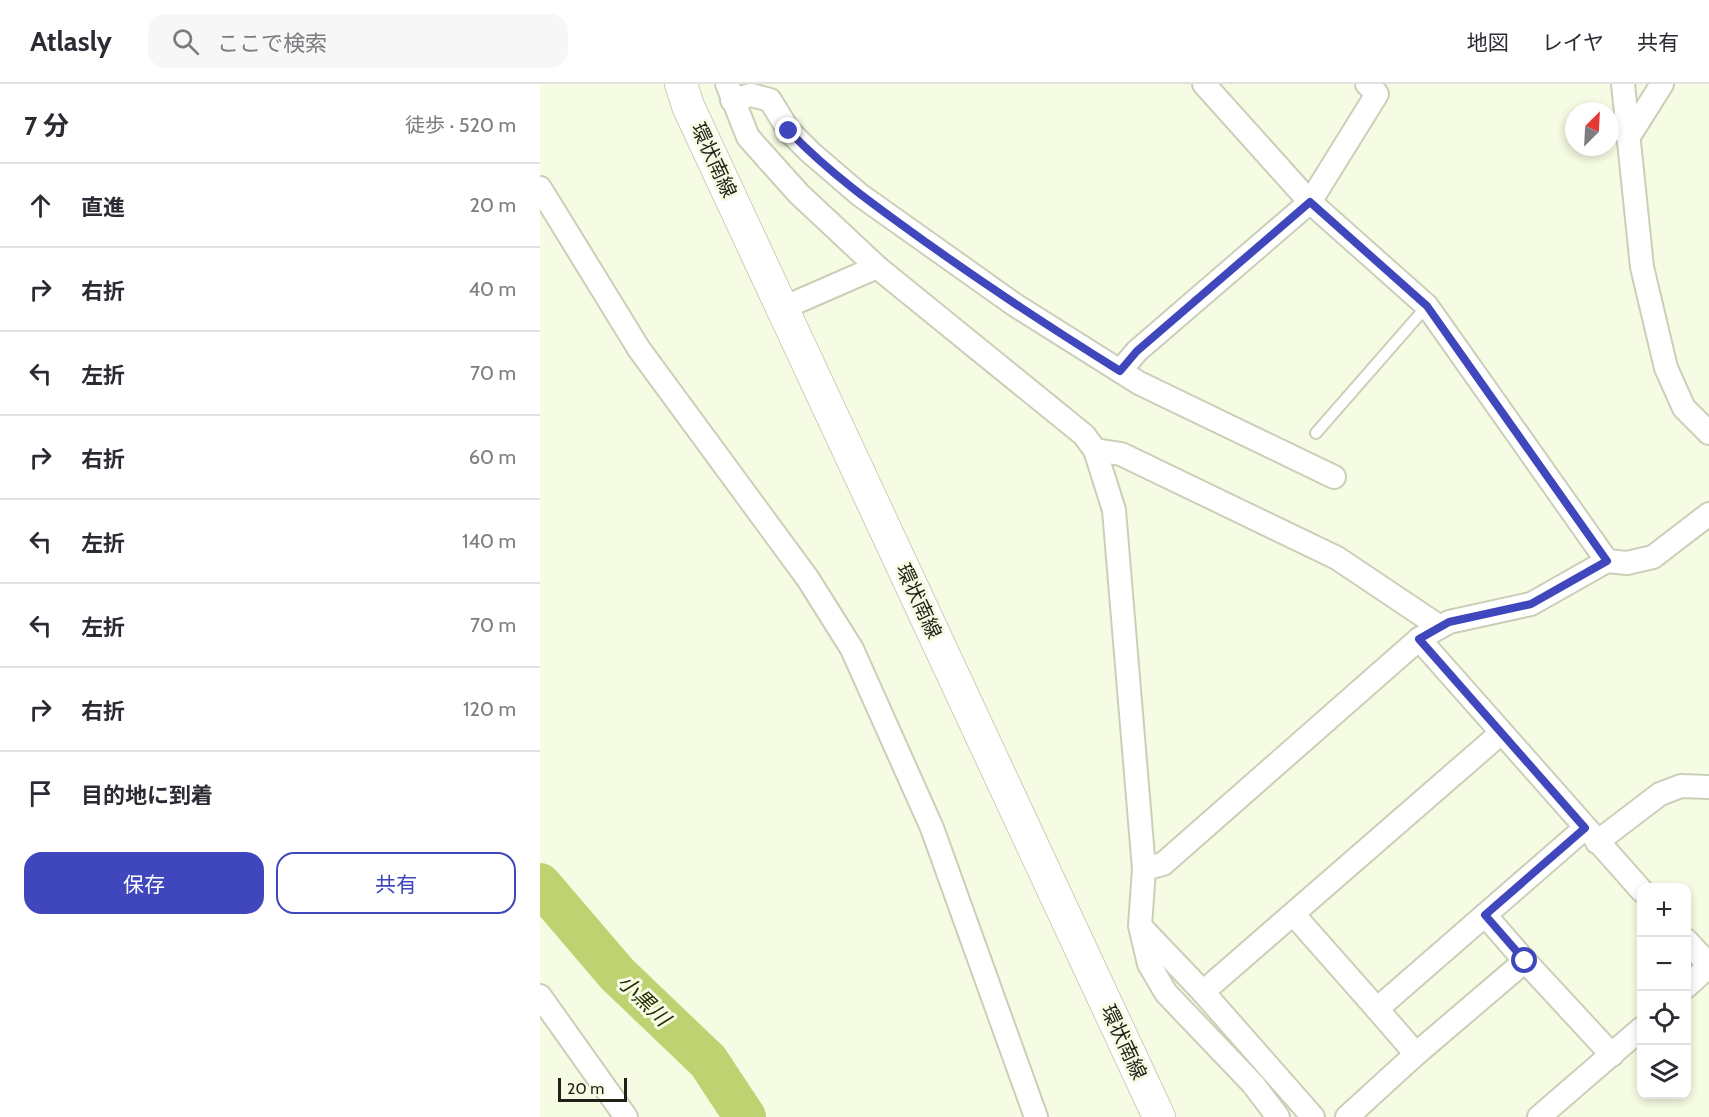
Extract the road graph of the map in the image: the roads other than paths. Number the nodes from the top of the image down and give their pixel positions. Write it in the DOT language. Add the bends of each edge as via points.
graph roads {
  1 [pos="681,84"];
  2 [pos="1204,84"];
  3 [pos="1367,84"];
  4 [pos="1623,84"];
  5 [pos="1662,84"];
  6 [pos="730,92"];
  7 [pos="1628,138"];
  8 [pos="540,188"];
  9 [pos="1310,202"];
  10 [pos="547,218"];
  11 [pos="877,267"];
  12 [pos="1427,306"];
  13 [pos="783,308"];
  14 [pos="1120,371"];
  15 [pos="1316,433"];
  16 [pos="1709,433"];
  17 [pos="1095,450"];
  18 [pos="1334,477"];
  19 [pos="1709,514"];
  20 [pos="1607,561"];
  21 [pos="1440,627"];
  22 [pos="1419,639"];
  23 [pos="1501,733"];
  24 [pos="1709,787"];
  25 [pos="1591,835"];
  26 [pos="1144,869"];
  27 [pos="1637,887"];
  28 [pos="1294,915"];
  29 [pos="1485,915"];
  30 [pos="1140,926"];
  31 [pos="1691,946"];
  32 [pos="1525,961"];
  33 [pos="1709,966"];
  34 [pos="1691,982"];
  35 [pos="1203,992"];
  36 [pos="540,996"];
  37 [pos="1377,1010"];
  38 [pos="1637,1032"];
  39 [pos="1416,1054"];
  40 [pos="1612,1055"];
  41 [pos="626,1117"];
  42 [pos="1036,1117"];
  43 [pos="1159,1117"];
  44 [pos="1278,1117"];
  45 [pos="1313,1117"];
  46 [pos="1347,1117"];
  47 [pos="1539,1117"];
  1 -- 13 [label="street, 環状南線"];
  2 -- 9 [label="street"];
  3 -- 9 [label="street" via="1377,94"];
  4 -- 7 [label="street"];
  5 -- 7 [label="street"];
  6 -- 11 [label="street" via="748,137 772,167"];
  6 -- 14 [label="street" via="770,100 789,131 860,195 1015,305"];
  7 -- 16 [label="street" via="1642,267 1666,368 1684,408"];
  8 -- 10 [label="street"];
  9 -- 12 [label="street"];
  9 -- 14 [label="street" via="1137,351"];
  10 -- 42 [label="street" via="808,579 852,649 932,828"];
  11 -- 13 [label="street"];
  11 -- 17 [label="street" via="1084,435"];
  12 -- 15 [label="lane"];
  12 -- 20 [label="street"];
  13 -- 43 [label="street, 環状南線"];
  14 -- 18 [label="street"];
  17 -- 21 [label="street" via="1121,454 1337,558"];
  17 -- 26 [label="street" via="1114,510"];
  19 -- 20 [label="street" via="1653,557 1627,563"];
  20 -- 21 [label="street" via="1531,604"];
  21 -- 22 [label="street"];
  22 -- 23 [label="street"];
  22 -- 26 [label="street" via="1163,864"];
  23 -- 25 [label="street"];
  23 -- 28 [label="street"];
  24 -- 25 [label="street" via="1681,786 1660,794"];
  25 -- 27 [label="street"];
  25 -- 29 [label="street"];
  26 -- 30 [label="street"];
  28 -- 35 [label="street"];
  28 -- 37 [label="street"];
  29 -- 32 [label="street"];
  29 -- 37 [label="street"];
  30 -- 35 [label="street"];
  30 -- 44 [label="street" via="1149,964 1166,993 1253,1084"];
  31 -- 33 [label="street"];
  32 -- 39 [label="street"];
  32 -- 40 [label="street"];
  33 -- 34 [label="street"];
  35 -- 45 [label="street"];
  36 -- 41 [label="street"];
  37 -- 39 [label="street"];
  38 -- 40 [label="street"];
  39 -- 46 [label="street"];
  40 -- 47 [label="street"];
}
